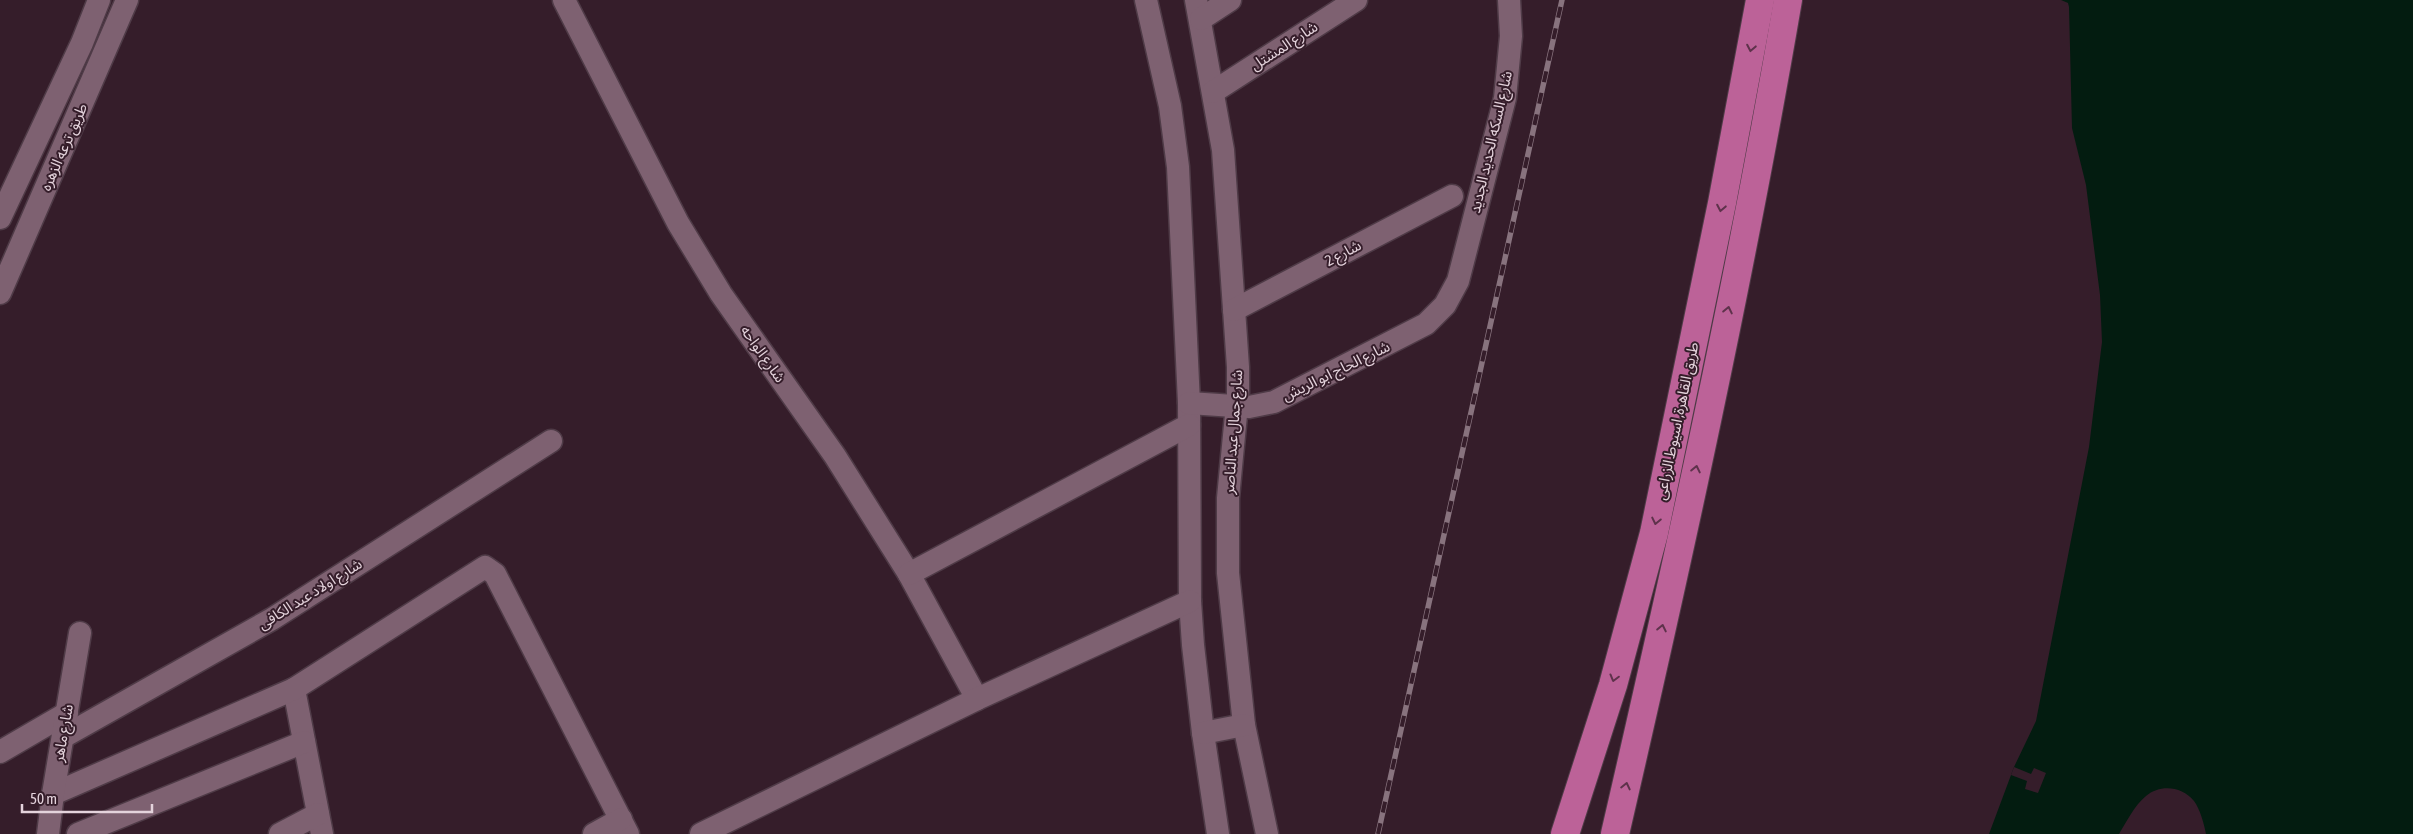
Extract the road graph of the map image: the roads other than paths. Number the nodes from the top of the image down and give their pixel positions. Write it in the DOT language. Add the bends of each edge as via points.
graph roads {
  1 [pos="99,0"];
  2 [pos="127,0"];
  3 [pos="564,0"];
  4 [pos="1146,0"];
  5 [pos="1230,0"];
  6 [pos="1356,0"];
  7 [pos="1509,0"];
  8 [pos="1760,0"];
  9 [pos="1788,0"];
  10 [pos="1198,10"];
  11 [pos="1213,92"];
  12 [pos="1452,196"];
  13 [pos="0,218"];
  14 [pos="1458,281"];
  15 [pos="0,293"];
  16 [pos="1234,310"];
  17 [pos="1237,406"];
  18 [pos="1189,414"];
  19 [pos="551,441"];
  20 [pos="909,574"];
  21 [pos="1190,601"];
  22 [pos="80,633"];
  23 [pos="294,689"];
  24 [pos="978,700"];
  25 [pos="67,713"];
  26 [pos="1244,725"];
  27 [pos="1203,733"];
  28 [pos="63,737"];
  29 [pos="304,742"];
  30 [pos="0,752"];
  31 [pos="52,794"];
  32 [pos="320,824"];
  33 [pos="625,827"];
  34 [pos="48,834"];
  35 [pos="78,834"];
  36 [pos="280,834"];
  37 [pos="594,834"];
  38 [pos="701,834"];
  39 [pos="1218,834"];
  40 [pos="1267,834"];
  41 [pos="1565,834"];
  42 [pos="1615,834"];
  1 -- 13 [label="street, طريق ترعه الزهره"];
  2 -- 15 [label="street, طريق ترعه الزهره"];
  3 -- 20 [label="street, شارع الواحه" via="678,223 721,294 835,456"];
  4 -- 18 [label="street" via="1170,106 1178,167"];
  5 -- 10 [label="street"];
  6 -- 11 [label="street, شارع المشتل"];
  7 -- 14 [label="street, شارع السكه الحديد الجديد" via="1511,36 1505,98"];
  8 -- 41 [label="highway, طريق القاهرة, اسيوط الزراعى, one-way" via="1654,533 1612,685"];
  42 -- 9 [label="highway, طريق القاهرة, اسيوط الزراعى, one-way" via="1688,505"];
  10 -- 11 [label="street, شارع جمال عبد الناصر"];
  11 -- 16 [label="street, شارع جمال عبد الناصر" via="1222,150"];
  12 -- 16 [label="street, شارع 2"];
  14 -- 17 [label="street, شارع الحاج ابو الريش" via="1445,305 1426,324 1403,338 1274,402"];
  16 -- 17 [label="street, شارع جمال عبد الناصر"];
  17 -- 18 [label="street, شارع الحاج ابو الريش"];
  17 -- 26 [label="street, شارع جمال عبد الناصر" via="1228,498 1228,573"];
  18 -- 20 [label="street"];
  18 -- 21 [label="street"];
  19 -- 28 [label="street, شارع اولاد عبد الكافى" via="272,619"];
  20 -- 24 [label="street, شارع الواحه"];
  21 -- 24 [label="street"];
  21 -- 27 [label="street"];
  22 -- 25 [label="street, شارع ماهر"];
  23 -- 29 [label="street"];
  23 -- 31 [label="street"];
  23 -- 33 [label="street" via="481,568 489,568 495,574"];
  24 -- 38 [label="street"];
  25 -- 28 [label="street, شارع ماهر"];
  25 -- 30 [label="street"];
  26 -- 27 [label="street"];
  26 -- 40 [label="street, شارع جمال عبد الناصر"];
  27 -- 39 [label="street"];
  28 -- 31 [label="street, شارع ماهر"];
  29 -- 32 [label="street"];
  29 -- 35 [label="street"];
  31 -- 34 [label="street, شارع ماهر"];
  32 -- 36 [label="street"];
  33 -- 37 [label="street"];
}
